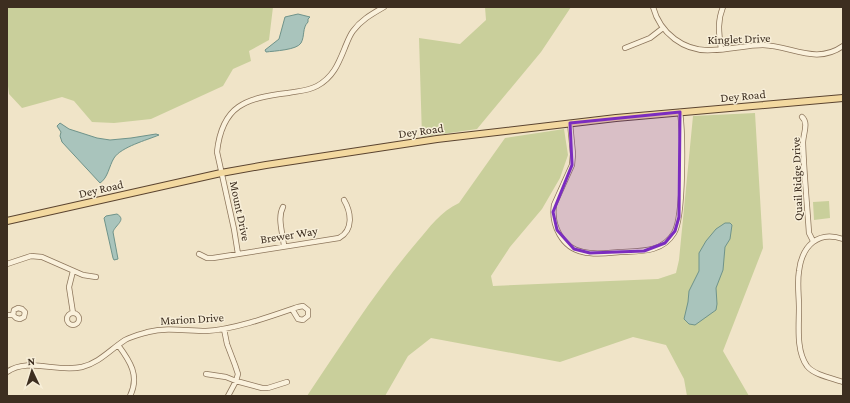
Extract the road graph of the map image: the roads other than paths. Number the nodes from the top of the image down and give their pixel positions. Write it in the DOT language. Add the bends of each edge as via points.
graph roads {
  1 [pos="384,7"];
  2 [pos="653,7"];
  3 [pos="723,7"];
  4 [pos="663,28"];
  5 [pos="843,46"];
  6 [pos="625,48"];
  7 [pos="722,49"];
  8 [pos="843,98"];
  9 [pos="680,112"];
  10 [pos="802,117"];
  11 [pos="570,123"];
  12 [pos="221,173"];
  13 [pos="344,200"];
  14 [pos="283,207"];
  15 [pos="7,221"];
  16 [pos="843,239"];
  17 [pos="813,241"];
  18 [pos="284,246"];
  19 [pos="200,254"];
  20 [pos="238,254"];
  21 [pos="7,264"];
  22 [pos="73,271"];
  23 [pos="96,277"];
  24 [pos="292,309"];
  25 [pos="73,313"];
  26 [pos="7,314"];
  27 [pos="13,315"];
  28 [pos="224,329"];
  29 [pos="118,345"];
  30 [pos="7,372"];
  31 [pos="206,374"];
  32 [pos="236,381"];
  33 [pos="287,382"];
  34 [pos="843,382"];
  35 [pos="130,396"];
  36 [pos="228,396"];
  1 -- 12 [label="street, Mount Drive" via="360,22 351,32 338,66 325,81 309,90 250,100 232,112 218,140 217,152"];
  2 -- 4 [label="street, Kinglet Drive"];
  3 -- 7 [label="street" via="719,27"];
  4 -- 6 [label="street" via="650,38"];
  4 -- 7 [label="street, Kinglet Drive" via="671,37 688,47 699,50"];
  5 -- 7 [label="street, Kinglet Drive" via="827,54 810,55 765,45"];
  8 -- 9 [label="main road, Dey Road"];
  9 -- 11 [label="main road, Dey Road"];
  9 -- 11 [label="street" via="682,153 678,225 665,243 655,249 644,251 582,252 567,244 557,230 554,205 572,165"];
  10 -- 17 [label="street, Quail Ridge Drive" via="806,123 803,139 809,233"];
  11 -- 12 [label="main road, Dey Road" via="437,140"];
  12 -- 15 [label="main road, Dey Road"];
  12 -- 20 [label="street, Mount Drive"];
  13 -- 18 [label="street, Brewer Way" via="349,210 350,225 344,235 339,238"];
  14 -- 18 [label="street" via="280,217"];
  16 -- 17 [label="street" via="827,236"];
  17 -- 34 [label="street" via="799,270 801,349 812,371"];
  18 -- 20 [label="street, Brewer Way"];
  19 -- 20 [label="street, Brewer Way" via="207,258"];
  21 -- 22 [label="street" via="31,256 42,257"];
  22 -- 23 [label="street"];
  22 -- 25 [label="street" via="69,287"];
  24 -- 28 [label="street, Marion Drive"];
  26 -- 27 [label="street"];
  28 -- 29 [label="street, Marion Drive" via="150,331 131,337"];
  28 -- 32 [label="street" via="226,344 237,371"];
  29 -- 30 [label="street, Marion Drive" via="83,367 68,369 26,365 14,367"];
  29 -- 35 [label="street" via="134,372"];
  31 -- 32 [label="street"];
  32 -- 33 [label="street" via="262,388"];
  32 -- 36 [label="street"];
}
